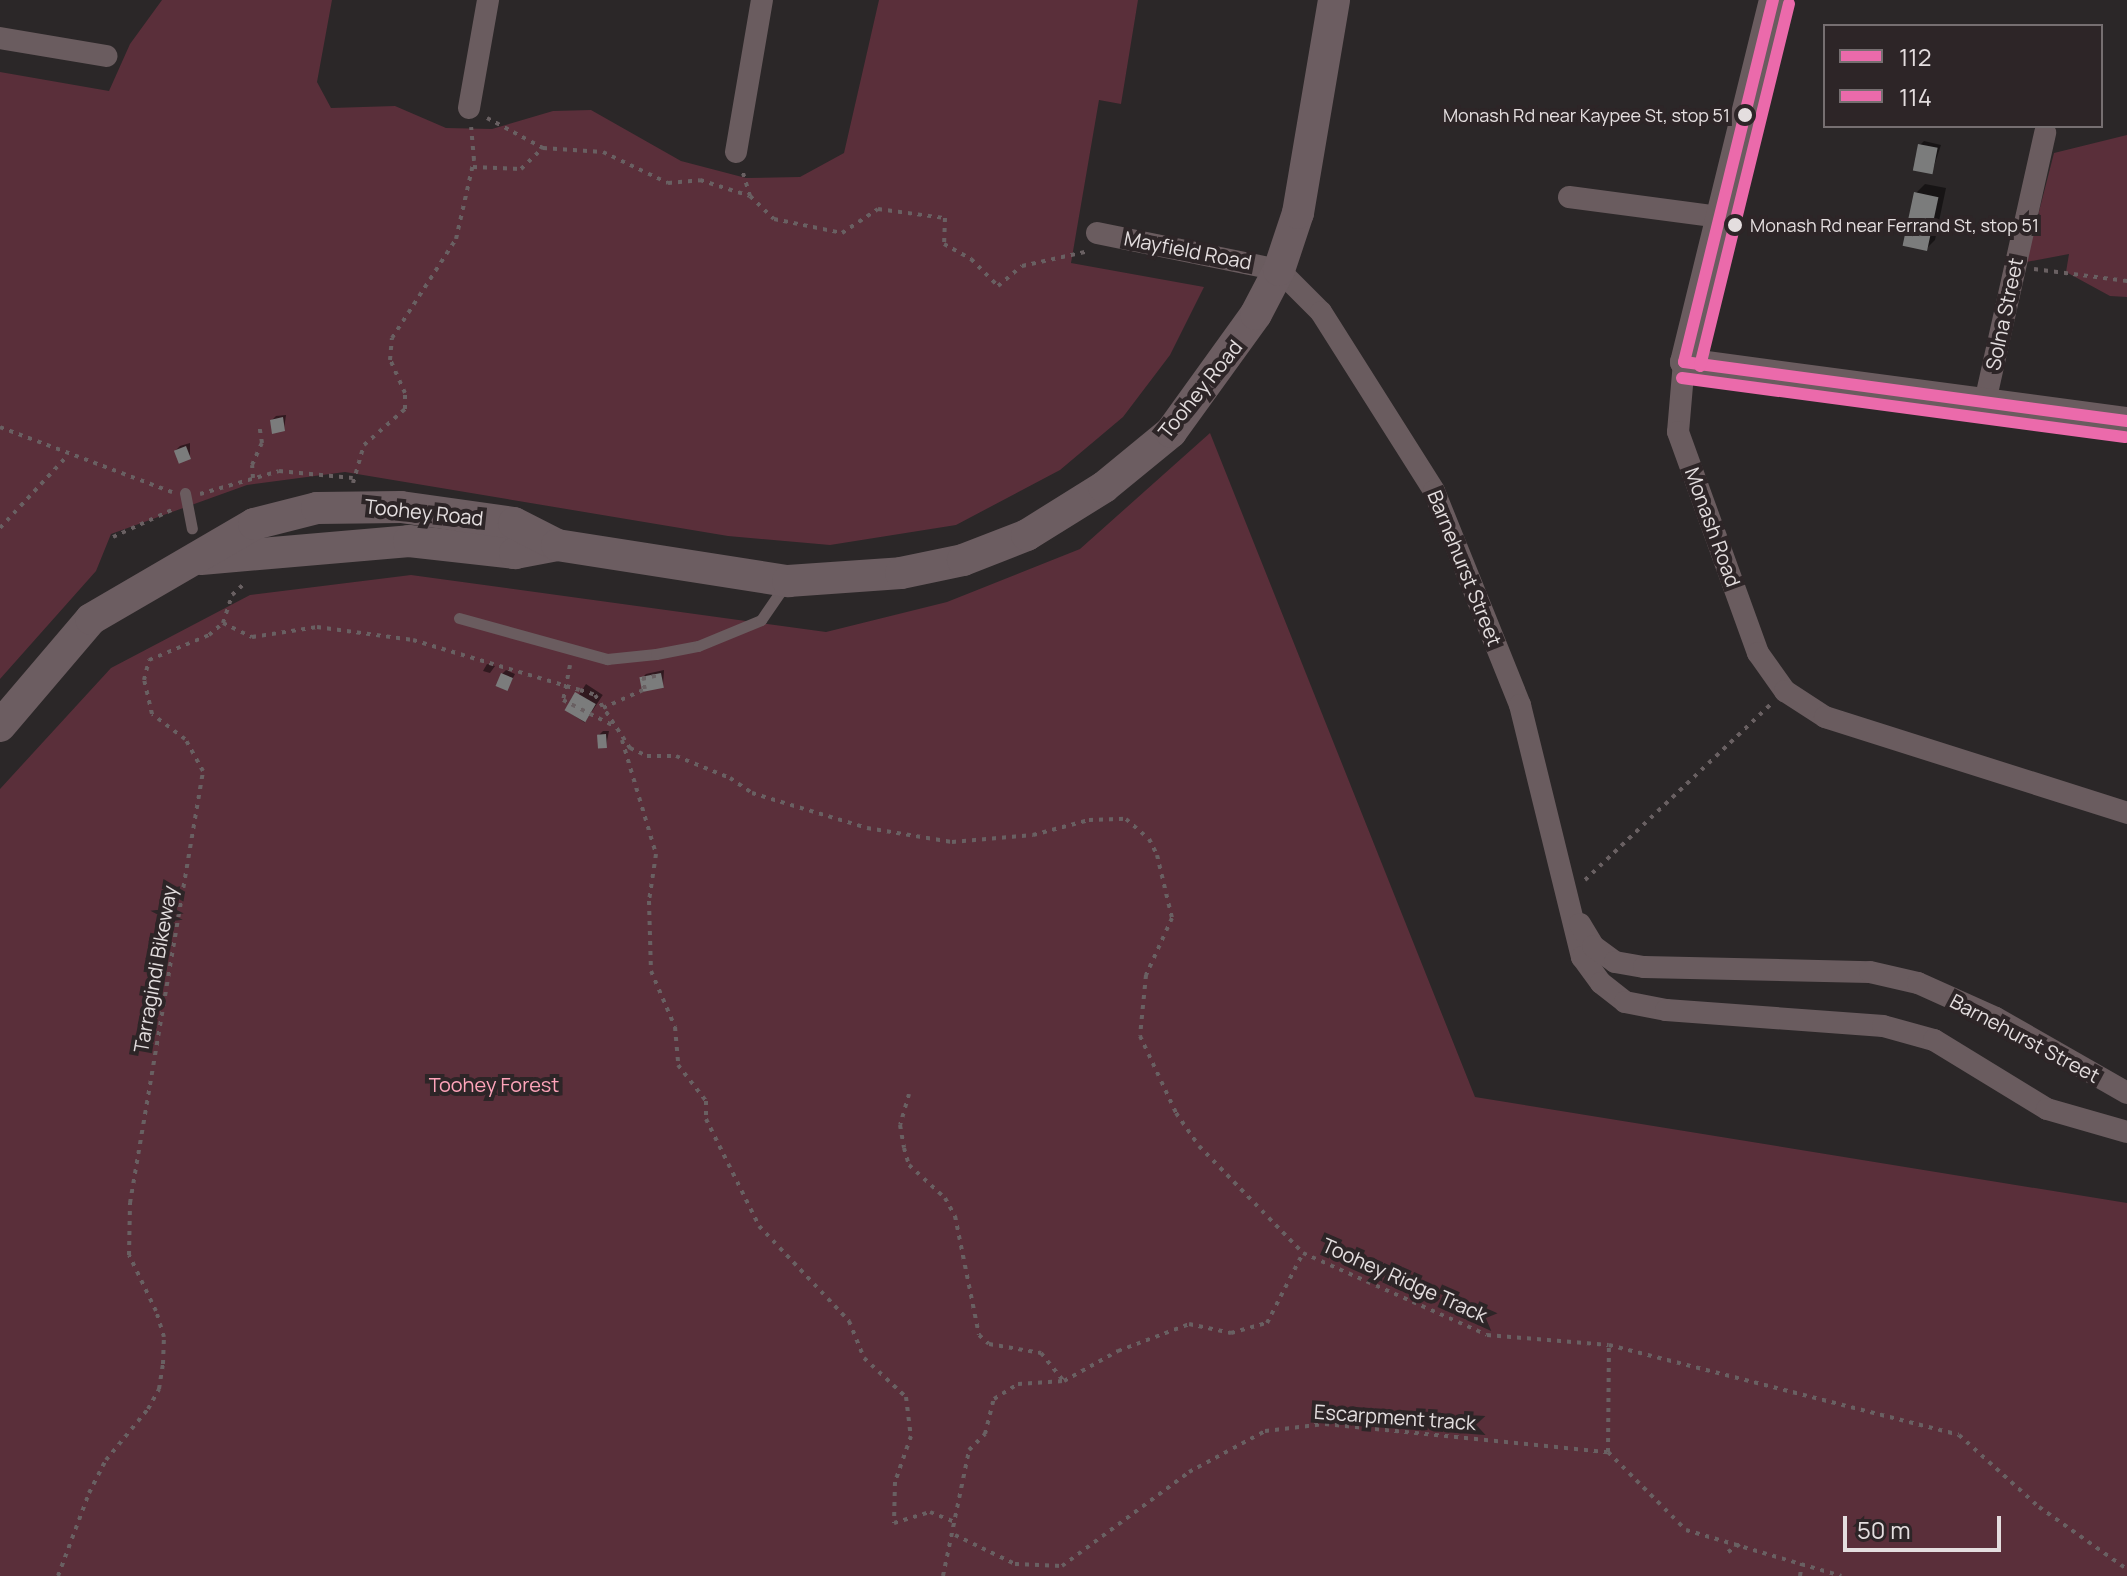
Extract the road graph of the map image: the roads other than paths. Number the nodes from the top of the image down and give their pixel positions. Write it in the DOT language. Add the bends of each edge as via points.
graph roads {
  1 [pos="488,0"];
  2 [pos="762,0"];
  3 [pos="1334,0"];
  4 [pos="1773,0"];
  5 [pos="0,38"];
  6 [pos="106,56"];
  7 [pos="469,108"];
  8 [pos="2045,133"];
  9 [pos="736,152"];
  10 [pos="1569,197"];
  11 [pos="1719,217"];
  12 [pos="1103,234"];
  13 [pos="1279,270"];
  14 [pos="1684,362"];
  15 [pos="1985,402"];
  16 [pos="2127,421"];
  17 [pos="185,493"];
  18 [pos="192,528"];
  19 [pos="788,581"];
  20 [pos="459,618"];
  21 [pos="0,726"];
  22 [pos="2127,813"];
  23 [pos="1569,906"];
  24 [pos="2127,1093"];
  25 [pos="2127,1132"];
  1 -- 7 [label="street"];
  2 -- 9 [label="street"];
  3 -- 13 [label="main road, Toohey Road" via="1298,213"];
  4 -- 11 [label="street, Monash Road"];
  5 -- 6 [label="street"];
  8 -- 15 [label="street, Solna Street"];
  10 -- 11 [label="street"];
  11 -- 14 [label="street, Monash Road"];
  12 -- 13 [label="street, Mayfield Road"];
  13 -- 19 [label="main road, Toohey Road" via="1234,351 1171,432 1104,487 1027,535 963,560 858,578"];
  13 -- 23 [label="street, Barnehurst Street" via="1321,312 1434,491 1520,705"];
  14 -- 15 [label="street"];
  14 -- 22 [label="street, Monash Road" via="1678,432 1758,653 1785,691 1825,717"];
  15 -- 16 [label="street"];
  17 -- 18 [label="lane"];
  19 -- 20 [label="lane" via="761,620 698,646 656,654 607,659"];
  19 -- 21 [label="main road, Toohey Road" via="557,545 515,553 409,541 201,559 145,584 91,619"];
  23 -- 24 [label="street, Barnehurst Street" via="1593,946 1615,962 1870,972 1918,983 1996,1018"];
  23 -- 25 [label="street, Barnehurst Street" via="1582,957 1601,983 1625,1002 1666,1010 1883,1026 1934,1040 2047,1109"];
}
